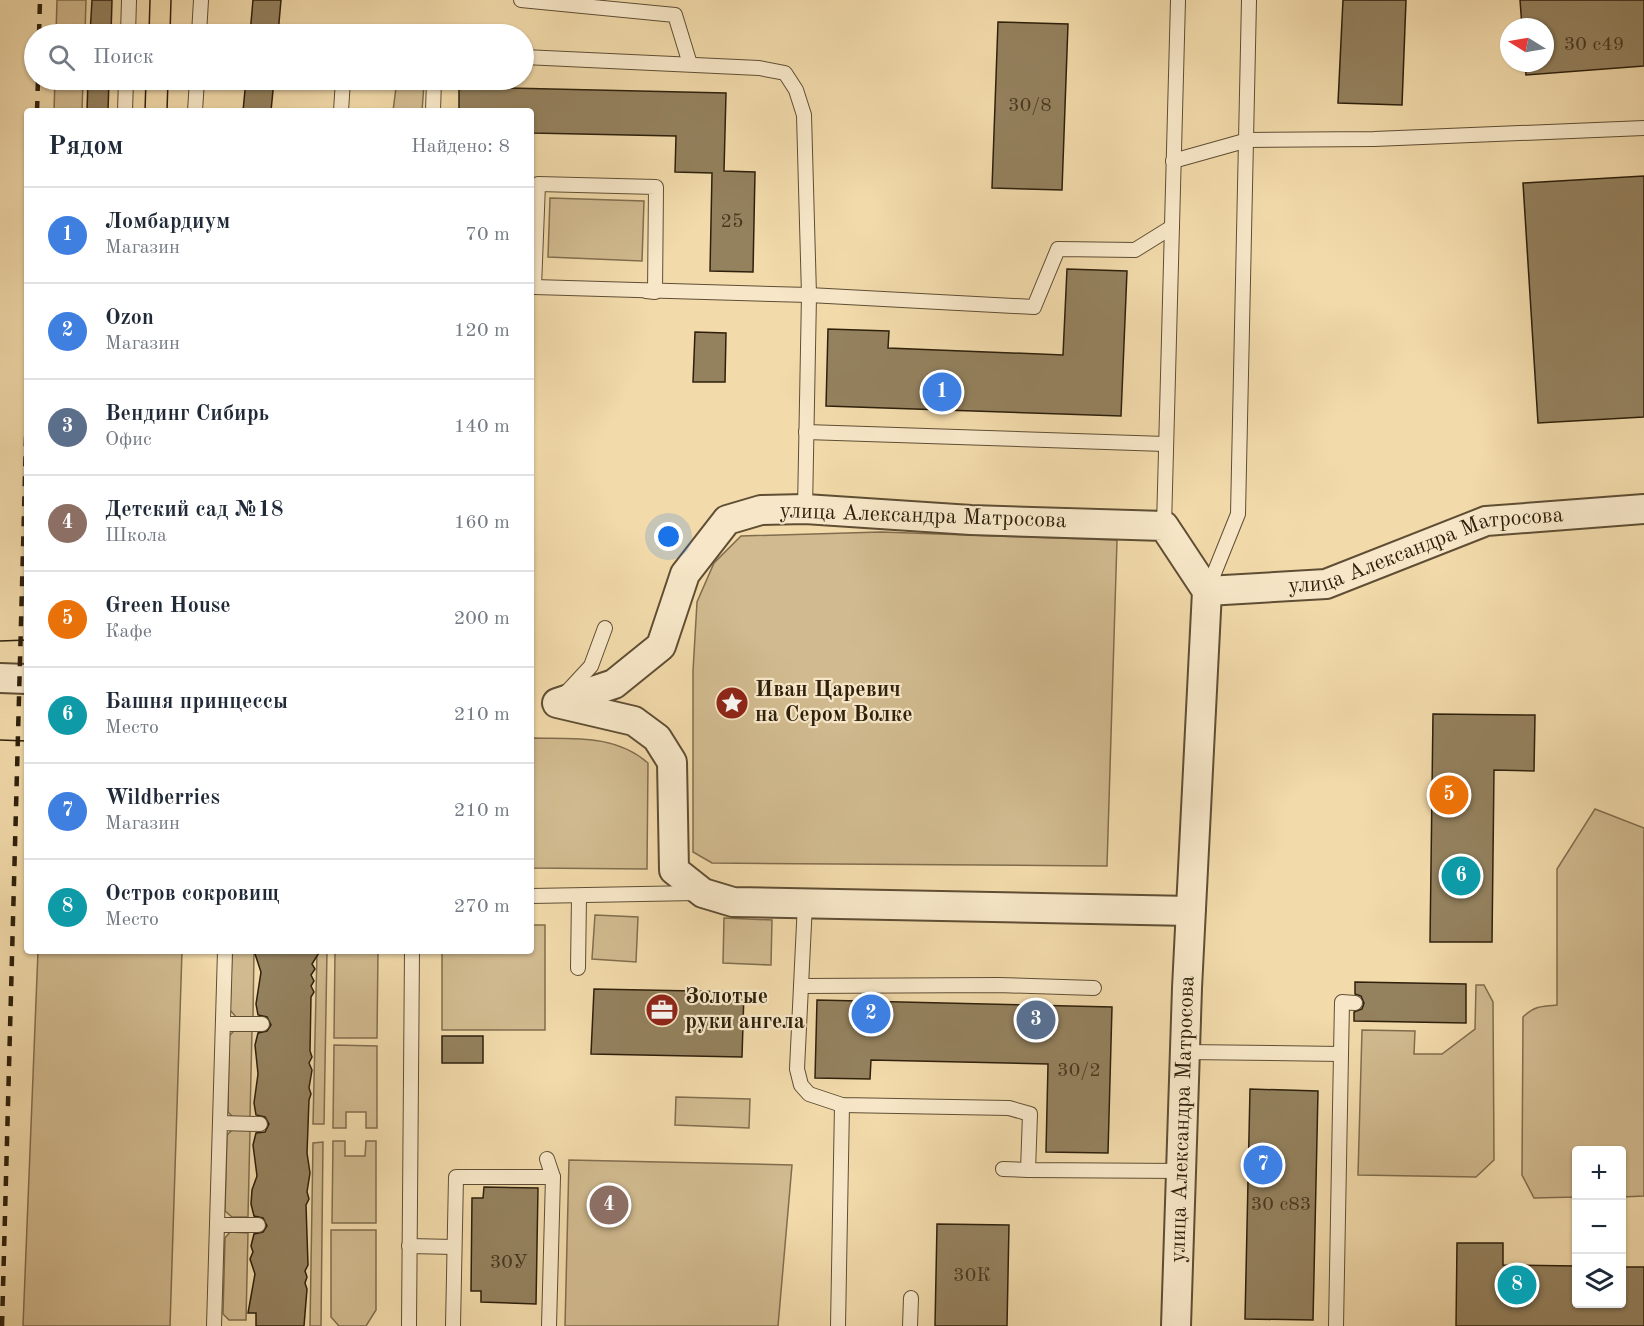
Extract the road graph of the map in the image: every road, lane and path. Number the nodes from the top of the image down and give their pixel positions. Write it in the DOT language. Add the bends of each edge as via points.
graph roads {
  1 [pos="129,0"];
  2 [pos="201,0"];
  3 [pos="521,0"];
  4 [pos="676,0"];
  5 [pos="1178,0"];
  6 [pos="1249,0"];
  7 [pos="576,4"];
  8 [pos="675,15"];
  9 [pos="128,24"];
  10 [pos="200,24"];
  11 [pos="534,57"];
  12 [pos="690,64"];
  13 [pos="126,90"];
  14 [pos="196,90"];
  15 [pos="342,90"];
  16 [pos="434,90"];
  17 [pos="125,108"];
  18 [pos="195,108"];
  19 [pos="341,108"];
  20 [pos="433,108"];
  21 [pos="1644,128"];
  22 [pos="1248,140"];
  23 [pos="1173,161"];
  24 [pos="1173,227"];
  25 [pos="534,253"];
  26 [pos="534,287"];
  27 [pos="655,292"];
  28 [pos="809,295"];
  29 [pos="806,432"];
  30 [pos="1165,444"];
  31 [pos="805,509"];
  32 [pos="1644,509"];
  33 [pos="1164,526"];
  34 [pos="1207,591"];
  35 [pos="605,628"];
  36 [pos="0,678"];
  37 [pos="24,679"];
  38 [pos="544,702"];
  39 [pos="703,893"];
  40 [pos="534,896"];
  41 [pos="579,897"];
  42 [pos="805,903"];
  43 [pos="1191,911"];
  44 [pos="225,954"];
  45 [pos="412,954"];
  46 [pos="578,968"];
  47 [pos="801,986"];
  48 [pos="1094,988"];
  49 [pos="1355,1003"];
  50 [pos="223,1024"];
  51 [pos="262,1024"];
  52 [pos="1185,1052"];
  53 [pos="1341,1054"];
  54 [pos="842,1105"];
  55 [pos="220,1123"];
  56 [pos="260,1124"];
  57 [pos="547,1160"];
  58 [pos="1003,1169"];
  59 [pos="1028,1170"];
  60 [pos="1181,1172"];
  61 [pos="553,1177"];
  62 [pos="217,1225"];
  63 [pos="258,1225"];
  64 [pos="409,1246"];
  65 [pos="454,1247"];
  66 [pos="911,1298"];
  67 [pos="213,1326"];
  68 [pos="409,1326"];
  69 [pos="453,1326"];
  70 [pos="549,1326"];
  71 [pos="838,1326"];
  72 [pos="910,1326"];
  73 [pos="1176,1326"];
  74 [pos="1336,1326"];
  1 -- 9 [label="lane"];
  2 -- 10 [label="lane"];
  3 -- 7 [label="lane"];
  4 -- 8 [label="lane"];
  5 -- 23 [label="lane"];
  6 -- 22 [label="lane"];
  7 -- 8 [label="lane"];
  8 -- 12 [label="lane"];
  11 -- 12 [label="lane"];
  12 -- 28 [label="lane" via="759,68 785,74 796,90 804,115"];
  13 -- 17 [label="lane"];
  14 -- 18 [label="lane"];
  15 -- 19 [label="lane"];
  16 -- 20 [label="lane"];
  21 -- 22 [label="lane"];
  22 -- 23 [label="lane"];
  22 -- 34 [label="lane" via="1238,514"];
  23 -- 24 [label="lane"];
  24 -- 28 [label="lane" via="1135,250 1058,249 1034,307"];
  24 -- 30 [label="lane"];
  25 -- 27 [label="lane" via="538,184 656,187"];
  26 -- 27 [label="lane"];
  27 -- 28 [label="lane"];
  28 -- 29 [label="lane"];
  29 -- 30 [label="lane"];
  29 -- 31 [label="lane"];
  30 -- 33 [label="lane"];
  31 -- 33 [label="street, улица Александра Матросова" via="971,520"];
  31 -- 38 [label="street, улица Александра Матросова" via="761,510 727,520 685,574 661,646 614,684"];
  32 -- 34 [label="street, улица Александра Матросова" via="1486,521 1326,584"];
  33 -- 34 [label="street"];
  34 -- 43 [label="street, улица Александра Матросова"];
  35 -- 38 [label="lane" via="591,666"];
  36 -- 37 [label="street"];
  38 -- 39 [label="street" via="634,721 657,738 672,762 674,870"];
  39 -- 41 [label="lane"];
  39 -- 42 [label="street" via="733,902"];
  40 -- 41 [label="lane"];
  41 -- 46 [label="lane"];
  42 -- 43 [label="street"];
  42 -- 47 [label="lane"];
  43 -- 52 [label="street, улица Александра Матросова"];
  44 -- 50 [label="lane"];
  45 -- 64 [label="lane"];
  47 -- 48 [label="lane"];
  47 -- 54 [label="lane" via="796,1069 801,1085 809,1094"];
  49 -- 53 [label="lane" via="1342,1002"];
  50 -- 51 [label="lane"];
  50 -- 55 [label="lane"];
  52 -- 53 [label="lane"];
  52 -- 60 [label="street, улица Александра Матросова"];
  53 -- 74 [label="lane"];
  54 -- 59 [label="lane" via="1009,1108 1030,1114"];
  54 -- 71 [label="lane"];
  55 -- 56 [label="lane"];
  55 -- 62 [label="lane"];
  57 -- 61 [label="lane"];
  58 -- 59 [label="lane"];
  59 -- 60 [label="lane"];
  60 -- 73 [label="street, улица Александра Матросова"];
  61 -- 65 [label="lane" via="456,1177"];
  61 -- 70 [label="lane"];
  62 -- 63 [label="lane"];
  62 -- 67 [label="lane"];
  64 -- 65 [label="lane"];
  64 -- 68 [label="lane"];
  65 -- 69 [label="lane"];
  66 -- 72 [label="lane"];
}
